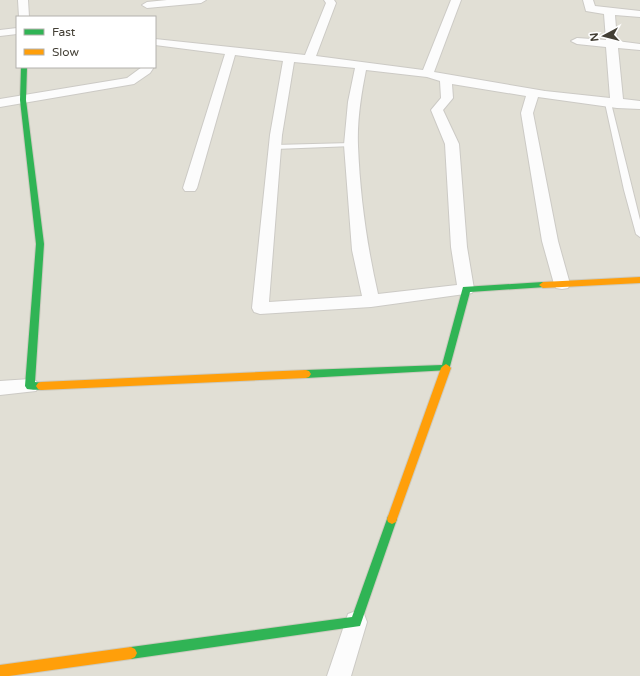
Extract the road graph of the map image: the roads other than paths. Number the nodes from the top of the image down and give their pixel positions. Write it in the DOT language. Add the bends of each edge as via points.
graph roads {
  1 [pos="23,0"];
  2 [pos="201,0"];
  3 [pos="329,0"];
  4 [pos="456,0"];
  5 [pos="588,0"];
  6 [pos="147,3"];
  7 [pos="609,11"];
  8 [pos="640,14"];
  9 [pos="24,16"];
  10 [pos="149,16"];
  11 [pos="16,31"];
  12 [pos="0,33"];
  13 [pos="577,41"];
  14 [pos="156,42"];
  15 [pos="612,45"];
  16 [pos="640,47"];
  17 [pos="231,51"];
  18 [pos="289,58"];
  19 [pos="309,59"];
  20 [pos="361,65"];
  21 [pos="24,68"];
  22 [pos="148,68"];
  23 [pos="427,74"];
  24 [pos="446,79"];
  25 [pos="533,93"];
  26 [pos="23,100"];
  27 [pos="0,103"];
  28 [pos="612,103"];
  29 [pos="640,105"];
  30 [pos="351,145"];
  31 [pos="275,147"];
  32 [pos="190,188"];
  33 [pos="640,234"];
  34 [pos="640,280"];
  35 [pos="562,284"];
  36 [pos="466,289"];
  37 [pos="371,301"];
  38 [pos="446,368"];
  39 [pos="30,386"];
  40 [pos="0,388"];
  41 [pos="356,622"];
  42 [pos="0,671"];
  43 [pos="339,676"];
  1 -- 9 [label="street"];
  2 -- 6 [label="street"];
  3 -- 19 [label="street" via="331,3"];
  4 -- 23 [label="street"];
  5 -- 7 [label="street" via="590,9"];
  6 -- 10 [label="street"];
  7 -- 8 [label="street"];
  7 -- 15 [label="street"];
  11 -- 12 [label="street"];
  13 -- 15 [label="street"];
  14 -- 17 [label="street"];
  15 -- 16 [label="street"];
  15 -- 28 [label="street"];
  17 -- 18 [label="street"];
  17 -- 32 [label="street"];
  18 -- 19 [label="street"];
  18 -- 31 [label="street"];
  19 -- 20 [label="street"];
  20 -- 23 [label="street"];
  20 -- 30 [label="street" via="354,102"];
  21 -- 26 [label="street"];
  22 -- 26 [label="street" via="130,81"];
  23 -- 24 [label="street"];
  24 -- 25 [label="street"];
  24 -- 36 [label="street" via="447,98 437,110 452,144 458,247"];
  25 -- 28 [label="street"];
  25 -- 35 [label="street" via="527,113 550,241"];
  26 -- 27 [label="street"];
  26 -- 39 [label="street" via="40,244"];
  28 -- 29 [label="street"];
  28 -- 33 [label="lane" via="628,190"];
  30 -- 31 [label="lane"];
  30 -- 37 [label="street" via="360,250"];
  31 -- 37 [label="street" via="260,308"];
  34 -- 35 [label="street"];
  35 -- 36 [label="street"];
  36 -- 37 [label="street"];
  36 -- 38 [label="street"];
  38 -- 39 [label="street"];
  38 -- 41 [label="street"];
  39 -- 40 [label="street"];
  41 -- 42 [label="street"];
  41 -- 43 [label="street"];
}
